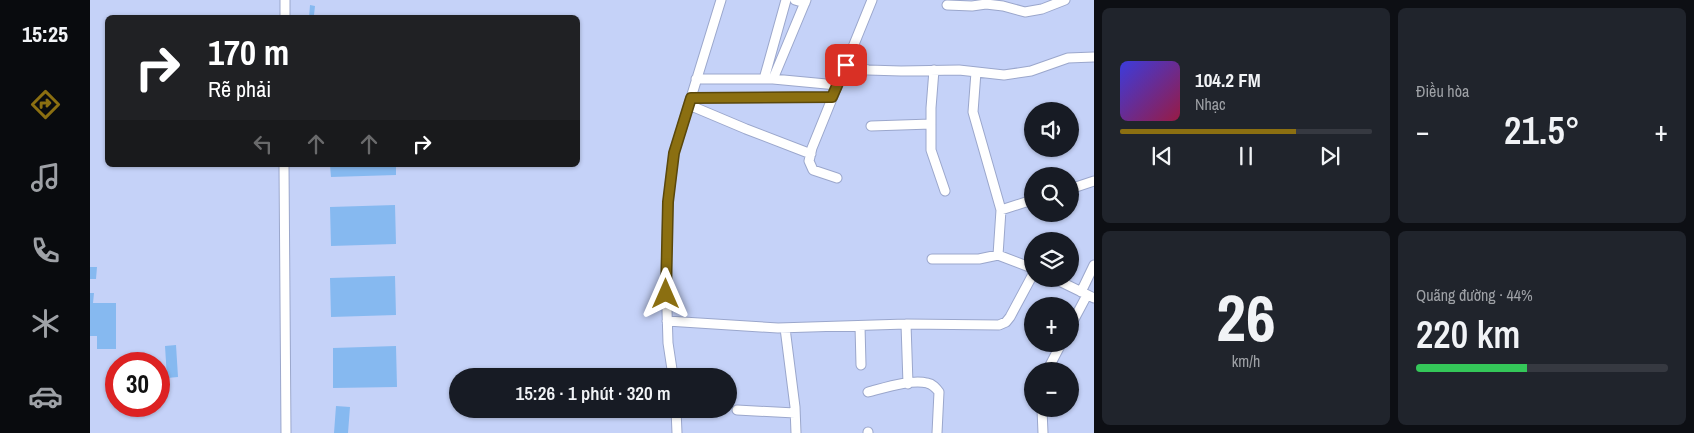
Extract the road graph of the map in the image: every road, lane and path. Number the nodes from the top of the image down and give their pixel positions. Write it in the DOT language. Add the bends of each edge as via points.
graph roads {
  1 [pos="285,0"];
  2 [pos="721,0"];
  3 [pos="786,0"];
  4 [pos="795,0"];
  5 [pos="872,0"];
  6 [pos="1065,0"];
  7 [pos="805,2"];
  8 [pos="947,5"];
  9 [pos="285,15"];
  10 [pos="1094,57"];
  11 [pos="846,65"];
  12 [pos="934,70"];
  13 [pos="976,72"];
  14 [pos="696,79"];
  15 [pos="768,79"];
  16 [pos="837,85"];
  17 [pos="832,97"];
  18 [pos="690,101"];
  19 [pos="931,124"];
  20 [pos="872,126"];
  21 [pos="811,154"];
  22 [pos="284,167"];
  23 [pos="837,178"];
  24 [pos="1094,181"];
  25 [pos="1079,186"];
  26 [pos="945,191"];
  27 [pos="1024,203"];
  28 [pos="1001,210"];
  29 [pos="998,255"];
  30 [pos="932,259"];
  31 [pos="1024,265"];
  32 [pos="1094,265"];
  33 [pos="1026,287"];
  34 [pos="1071,287"];
  35 [pos="1087,295"];
  36 [pos="1079,310"];
  37 [pos="667,321"];
  38 [pos="906,324"];
  39 [pos="860,326"];
  40 [pos="785,328"];
  41 [pos="861,365"];
  42 [pos="672,368"];
  43 [pos="908,384"];
  44 [pos="868,392"];
  45 [pos="737,410"];
  46 [pos="795,413"];
  47 [pos="1042,417"];
  48 [pos="676,418"];
  49 [pos="286,433"];
  50 [pos="677,433"];
  51 [pos="796,433"];
  52 [pos="937,433"];
  53 [pos="1043,433"];
  1 -- 9 [label="street"];
  2 -- 14 [label="street"];
  3 -- 15 [label="street"];
  4 -- 7 [label="street"];
  5 -- 11 [label="street"];
  6 -- 8 [label="street" via="1025,12 986,4"];
  7 -- 15 [label="street"];
  10 -- 13 [label="street" via="1068,58 1031,71 1004,75"];
  11 -- 12 [label="street" via="868,70"];
  11 -- 16 [label="street"];
  12 -- 13 [label="street"];
  12 -- 19 [label="street"];
  13 -- 28 [label="street" via="973,112"];
  14 -- 15 [label="street"];
  14 -- 18 [label="street"];
  15 -- 16 [label="street"];
  16 -- 17 [label="street"];
  17 -- 18 [label="street"];
  17 -- 21 [label="street"];
  18 -- 21 [label="street" via="746,129"];
  18 -- 37 [label="street" via="674,153 668,202"];
  19 -- 20 [label="street"];
  19 -- 26 [label="street" via="931,150"];
  21 -- 23 [label="street" via="809,161 813,170"];
  22 -- 49 [label="street"];
  24 -- 25 [label="street"];
  27 -- 28 [label="street"];
  28 -- 29 [label="street"];
  29 -- 30 [label="street" via="979,259"];
  29 -- 31 [label="street"];
  32 -- 35 [label="street"];
  33 -- 38 [label="street" via="1010,317 999,325"];
  34 -- 35 [label="street"];
  35 -- 36 [label="street"];
  37 -- 40 [label="street"];
  37 -- 42 [label="street"];
  38 -- 39 [label="street"];
  38 -- 43 [label="street"];
  39 -- 40 [label="street"];
  39 -- 41 [label="street"];
  40 -- 46 [label="street"];
  43 -- 44 [label="street"];
  43 -- 52 [label="street" via="928,383 940,392"];
  45 -- 46 [label="street"];
  46 -- 51 [label="street"];
  47 -- 53 [label="street"];
  48 -- 50 [label="street"];
}
